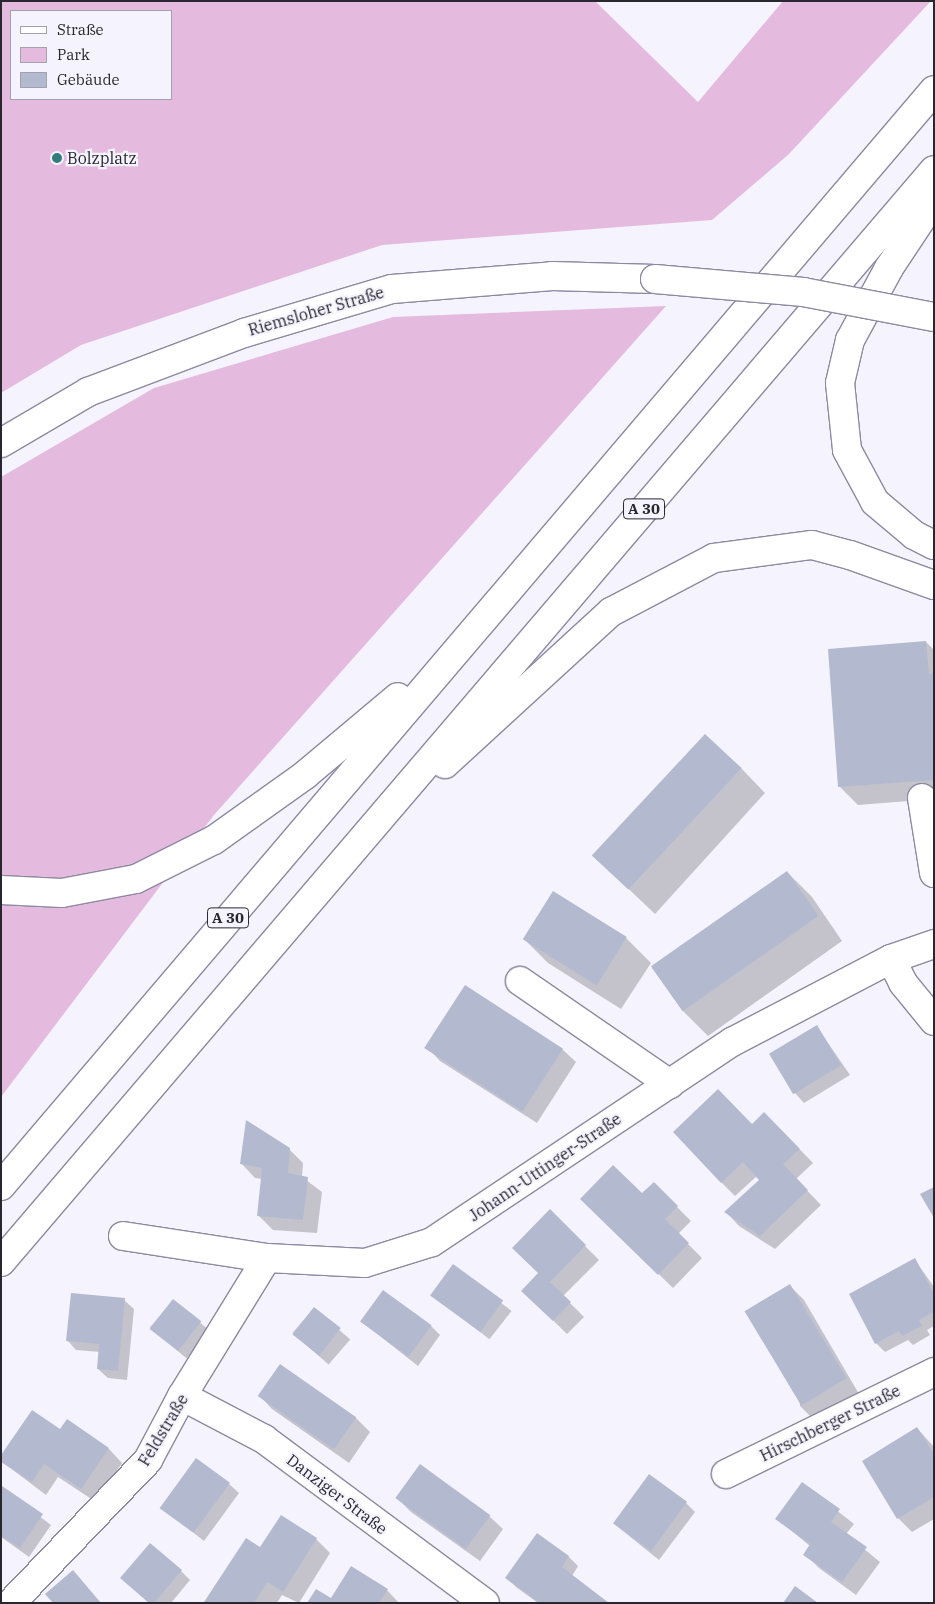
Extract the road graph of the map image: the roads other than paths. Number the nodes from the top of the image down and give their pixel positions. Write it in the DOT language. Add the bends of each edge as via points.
graph roads {
  1 [pos="934,90"];
  2 [pos="934,170"];
  3 [pos="934,200"];
  4 [pos="934,317"];
  5 [pos="1,443"];
  6 [pos="934,544"];
  7 [pos="934,585"];
  8 [pos="455,650"];
  9 [pos="922,798"];
  10 [pos="354,848"];
  11 [pos="934,873"];
  12 [pos="1,890"];
  13 [pos="934,944"];
  14 [pos="891,959"];
  15 [pos="520,981"];
  16 [pos="934,1021"];
  17 [pos="670,1084"];
  18 [pos="1,1186"];
  19 [pos="123,1236"];
  20 [pos="267,1258"];
  21 [pos="1,1262"];
  22 [pos="934,1372"];
  23 [pos="182,1396"];
  24 [pos="726,1474"];
  25 [pos="11,1603"];
  26 [pos="485,1603"];
  1 -- 8 [label="main road, A 30"];
  2 -- 10 [label="main road, A 30"];
  3 -- 6 [label="main road" via="889,268 850,340 840,383 847,450 875,502 914,535"];
  4 -- 5 [label="main road, Riemsloher Straße, bridge" via="803,292 655,279 552,276 392,289 244,332 88,392"];
  7 -- 10 [label="main road" via="812,545 714,558 611,612"];
  8 -- 12 [label="main road" via="305,775 214,840 136,878 62,893"];
  8 -- 18 [label="main road, A 30"];
  9 -- 11 [label="main road"];
  10 -- 21 [label="main road, A 30"];
  13 -- 14 [label="main road, Johann-Uttinger-Straße"];
  14 -- 16 [label="main road" via="903,983"];
  14 -- 17 [label="main road, Johann-Uttinger-Straße" via="732,1042"];
  15 -- 17 [label="main road"];
  17 -- 20 [label="main road, Johann-Uttinger-Straße" via="432,1242 365,1263"];
  19 -- 20 [label="main road, Johann-Uttinger-Straße"];
  20 -- 23 [label="main road, Feldstraße"];
  22 -- 24 [label="main road, Hirschberger Straße"];
  23 -- 25 [label="main road, Feldstraße" via="148,1460"];
  23 -- 26 [label="main road, Danziger Straße" via="264,1439"];
}
